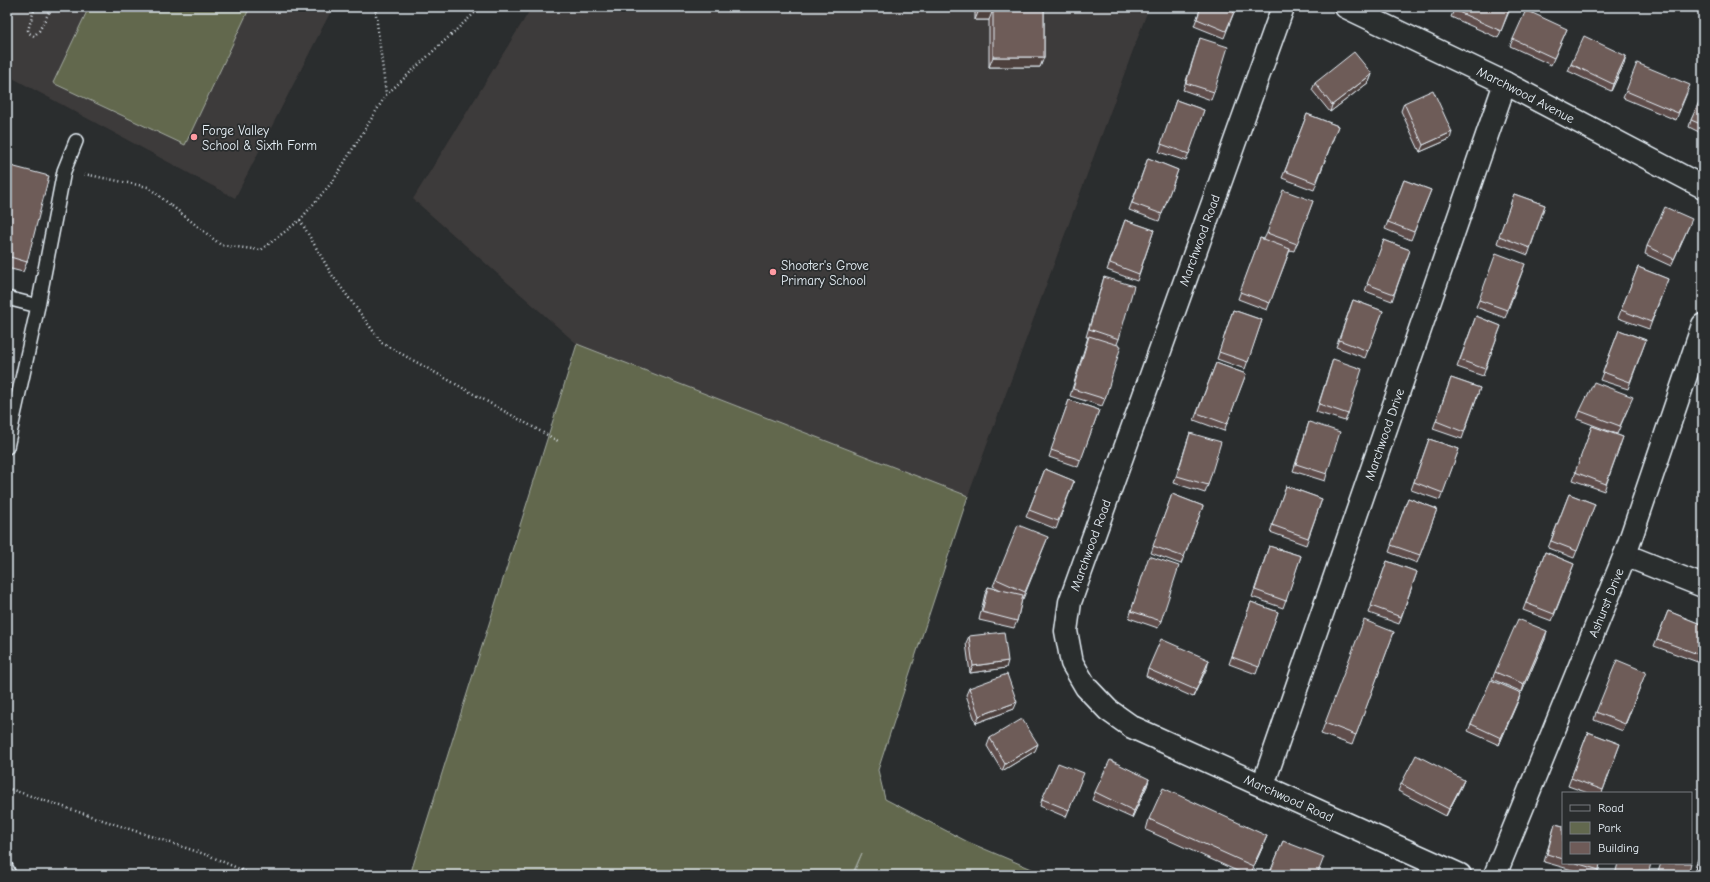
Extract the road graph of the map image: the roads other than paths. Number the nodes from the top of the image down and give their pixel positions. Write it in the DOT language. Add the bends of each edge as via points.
graph roads {
  1 [pos="1283,7"];
  2 [pos="1346,7"];
  3 [pos="1505,83"];
  4 [pos="76,141"];
  5 [pos="1703,187"];
  6 [pos="7,298"];
  7 [pos="38,306"];
  8 [pos="1703,325"];
  9 [pos="7,447"];
  10 [pos="1625,555"];
  11 [pos="1703,586"];
  12 [pos="1263,785"];
  13 [pos="7,869"];
  14 [pos="9,875"];
  15 [pos="1460,875"];
  16 [pos="1495,875"];
  1 -- 12 [label="street, Marchwood Road" via="1072,594 1066,631 1072,663 1086,688 1108,710 1132,727"];
  2 -- 3 [label="street, Marchwood Avenue"];
  3 -- 5 [label="street, Marchwood Avenue"];
  3 -- 12 [label="street, Marchwood Drive"];
  4 -- 7 [label="lane" via="64,171"];
  6 -- 7 [label="lane"];
  7 -- 9 [label="lane"];
  8 -- 10 [label="street, Ashurst Drive"];
  10 -- 11 [label="street"];
  10 -- 16 [label="street, Ashurst Drive"];
  12 -- 15 [label="street, Marchwood Road"];
  13 -- 14 [label="lane"];
}
